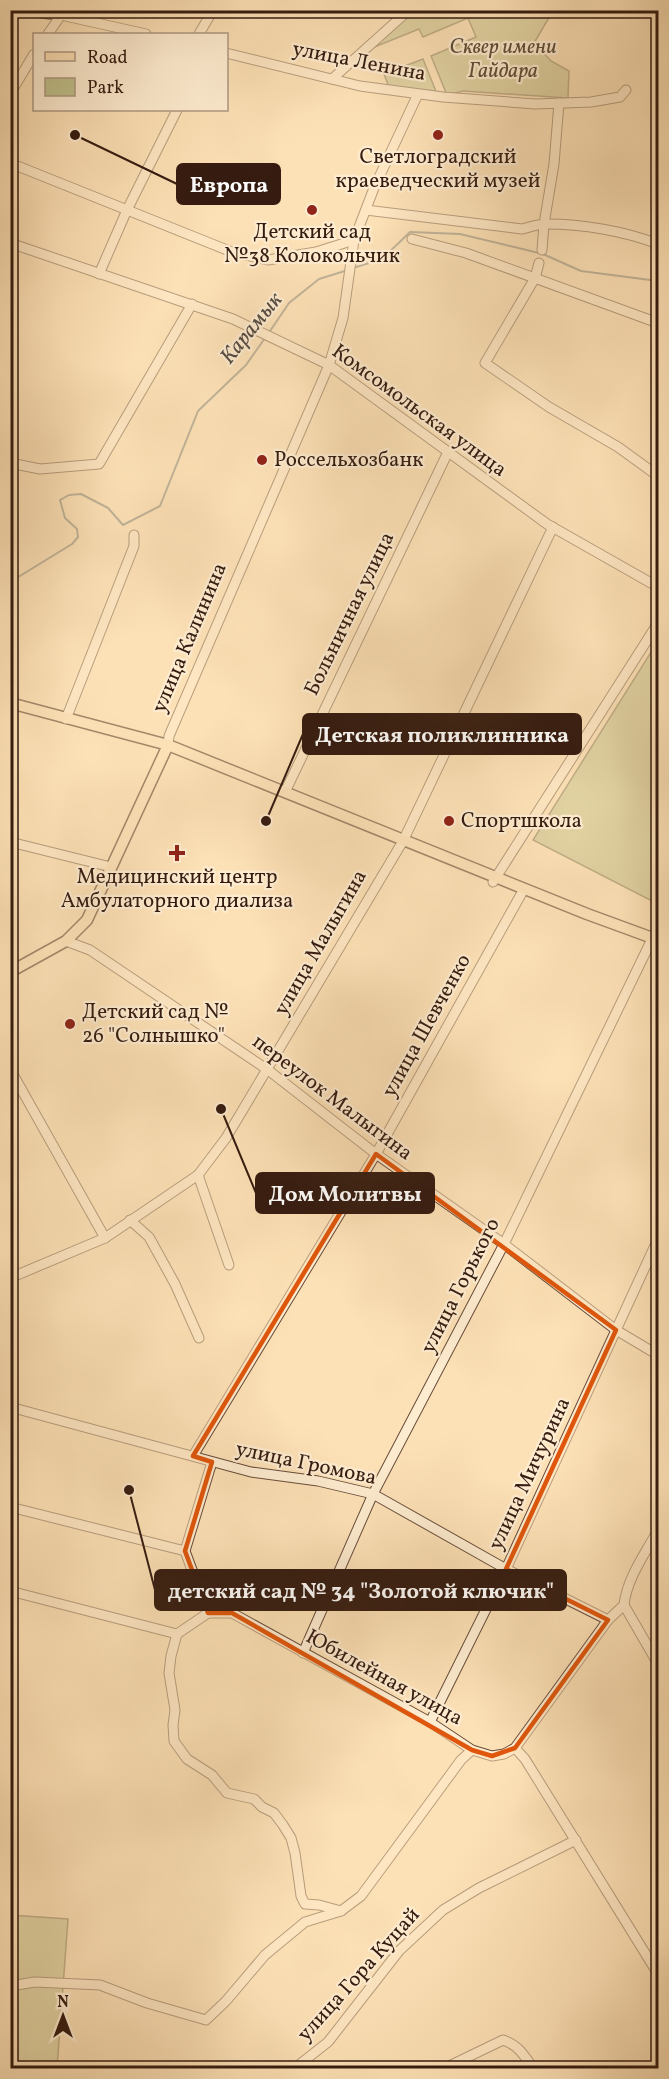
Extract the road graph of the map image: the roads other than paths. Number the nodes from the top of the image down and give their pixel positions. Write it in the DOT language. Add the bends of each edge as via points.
graph roads {
  1 [pos="28,10"];
  2 [pos="213,10"];
  3 [pos="409,10"];
  4 [pos="63,13"];
  5 [pos="49,33"];
  6 [pos="142,33"];
  7 [pos="200,33"];
  8 [pos="228,53"];
  9 [pos="33,56"];
  10 [pos="333,79"];
  11 [pos="626,90"];
  12 [pos="418,93"];
  13 [pos="10,94"];
  14 [pos="560,103"];
  15 [pos="176,111"];
  16 [pos="10,163"];
  17 [pos="127,210"];
  18 [pos="366,210"];
  19 [pos="544,224"];
  20 [pos="412,239"];
  21 [pos="354,240"];
  22 [pos="10,243"];
  23 [pos="658,244"];
  24 [pos="542,250"];
  25 [pos="539,263"];
  26 [pos="99,274"];
  27 [pos="534,278"];
  28 [pos="192,304"];
  29 [pos="658,323"];
  30 [pos="329,365"];
  31 [pos="448,452"];
  32 [pos="10,463"];
  33 [pos="658,476"];
  34 [pos="553,527"];
  35 [pos="134,535"];
  36 [pos="658,587"];
  37 [pos="658,623"];
  38 [pos="10,703"];
  39 [pos="66,719"];
  40 [pos="164,743"];
  41 [pos="285,792"];
  42 [pos="10,842"];
  43 [pos="401,843"];
  44 [pos="110,867"];
  45 [pos="494,880"];
  46 [pos="523,892"];
  47 [pos="66,941"];
  48 [pos="655,942"];
  49 [pos="10,970"];
  50 [pos="10,1069"];
  51 [pos="267,1070"];
  52 [pos="376,1154"];
  53 [pos="198,1174"];
  54 [pos="130,1220"];
  55 [pos="105,1238"];
  56 [pos="658,1239"];
  57 [pos="504,1244"];
  58 [pos="229,1265"];
  59 [pos="10,1278"];
  60 [pos="616,1330"];
  61 [pos="199,1338"];
  62 [pos="658,1355"];
  63 [pos="10,1407"];
  64 [pos="193,1456"];
  65 [pos="213,1461"];
  66 [pos="373,1494"];
  67 [pos="10,1507"];
  68 [pos="658,1530"];
  69 [pos="186,1551"];
  70 [pos="506,1569"];
  71 [pos="10,1591"];
  72 [pos="624,1605"];
  73 [pos="208,1613"];
  74 [pos="608,1620"];
  75 [pos="177,1634"];
  76 [pos="303,1653"];
  77 [pos="658,1664"];
  78 [pos="430,1722"];
  79 [pos="518,1745"];
  80 [pos="472,1750"];
  81 [pos="576,1840"];
  82 [pos="341,1911"];
  83 [pos="658,1974"];
  84 [pos="10,1986"];
  85 [pos="296,2068"];
  86 [pos="445,2068"];
  87 [pos="533,2068"];
  1 -- 4 [label="main road"];
  2 -- 7 [label="street"];
  3 -- 10 [label="street"];
  4 -- 5 [label="street"];
  4 -- 6 [label="street"];
  8 -- 10 [label="street, улица Ленина"];
  9 -- 13 [label="street"];
  10 -- 12 [label="street, улица Ленина"];
  11 -- 14 [label="street, улица Ленина" via="610,100"];
  12 -- 14 [label="street, улица Ленина"];
  12 -- 18 [label="street"];
  14 -- 19 [label="street"];
  15 -- 17 [label="street"];
  16 -- 17 [label="street"];
  17 -- 21 [label="street" via="231,252 268,260 316,252"];
  17 -- 26 [label="street"];
  18 -- 19 [label="street" via="522,229"];
  18 -- 21 [label="street"];
  19 -- 23 [label="street" via="631,234"];
  19 -- 24 [label="street"];
  20 -- 27 [label="street" via="466,253"];
  21 -- 30 [label="street, улица Калинина" via="343,318"];
  22 -- 26 [label="street, Комсомольская улица"];
  25 -- 27 [label="street"];
  26 -- 28 [label="street, Комсомольская улица"];
  27 -- 29 [label="street"];
  27 -- 33 [label="street" via="485,363"];
  28 -- 30 [label="street, Комсомольская улица"];
  28 -- 32 [label="street" via="99,464 40,470"];
  30 -- 31 [label="street, Комсомольская улица"];
  30 -- 40 [label="street, улица Калинина"];
  31 -- 34 [label="street, Комсомольская улица"];
  31 -- 41 [label="street, Больничная улица"];
  34 -- 36 [label="street, Комсомольская улица"];
  34 -- 43 [label="street, улица Малыгина"];
  35 -- 39 [label="street" via="134,546"];
  37 -- 45 [label="street"];
  38 -- 39 [label="main road"];
  39 -- 40 [label="main road"];
  40 -- 41 [label="main road"];
  40 -- 43 [label="main road"];
  40 -- 44 [label="main road, улица Калинина"];
  41 -- 43 [label="main road"];
  42 -- 44 [label="street"];
  43 -- 45 [label="main road"];
  43 -- 51 [label="street, улица Малыгина"];
  44 -- 47 [label="main road, улица Калинина" via="87,920"];
  44 -- 49 [label="main road" via="84,917 65,937"];
  45 -- 46 [label="main road"];
  46 -- 48 [label="main road"];
  46 -- 52 [label="street, улица Шевченко"];
  47 -- 49 [label="main road, улица Калинина"];
  47 -- 51 [label="street, переулок Малыгина" via="90,950"];
  48 -- 57 [label="street, улица Горького" via="634,975"];
  50 -- 55 [label="street"];
  51 -- 52 [label="street, переулок Малыгина"];
  51 -- 53 [label="street, улица Малыгина" via="226,1138"];
  52 -- 57 [label="street, переулок Малыгина"];
  52 -- 64 [label="street, улица Шевченко"];
  53 -- 54 [label="street, улица Малыгина"];
  53 -- 58 [label="street"];
  54 -- 55 [label="street, улица Малыгина"];
  54 -- 61 [label="street" via="150,1237"];
  55 -- 59 [label="street, улица Малыгина"];
  56 -- 60 [label="street, улица Мичурина"];
  57 -- 60 [label="street, переулок Малыгина"];
  57 -- 66 [label="street, улица Горького"];
  60 -- 62 [label="street, переулок Малыгина"];
  60 -- 70 [label="street, улица Мичурина"];
  63 -- 64 [label="street, улица Громова"];
  64 -- 65 [label="street, улица Громова"];
  65 -- 66 [label="street, улица Громова" via="251,1472"];
  65 -- 69 [label="street"];
  66 -- 70 [label="street, улица Громова"];
  66 -- 76 [label="street, улица Горького"];
  67 -- 69 [label="street"];
  68 -- 72 [label="street" via="631,1579"];
  69 -- 73 [label="street"];
  70 -- 74 [label="street, улица Громова"];
  70 -- 78 [label="street, улица Мичурина"];
  71 -- 75 [label="street"];
  72 -- 74 [label="street"];
  72 -- 77 [label="street"];
  73 -- 75 [label="street"];
  73 -- 76 [label="street, Юбилейная улица" via="232,1613"];
  74 -- 79 [label="street"];
  75 -- 82 [label="street" via="169,1673 175,1710 174,1741 187,1759 212,1775 227,1793 254,1799 284,1825 293,1846 305,1904"];
  76 -- 78 [label="street, Юбилейная улица"];
  78 -- 80 [label="street, Юбилейная улица"];
  79 -- 80 [label="street, Юбилейная улица" via="492,1756"];
  79 -- 81 [label="street"];
  80 -- 82 [label="street" via="361,1896"];
  81 -- 83 [label="street"];
  81 -- 85 [label="street, улица Гора Куцай" via="443,1910 399,1951 328,2042"];
  82 -- 84 [label="street" via="306,1922 273,1948 206,2020 100,1985 35,1982"];
  86 -- 87 [label="street" via="502,2040 521,2050"];
}
